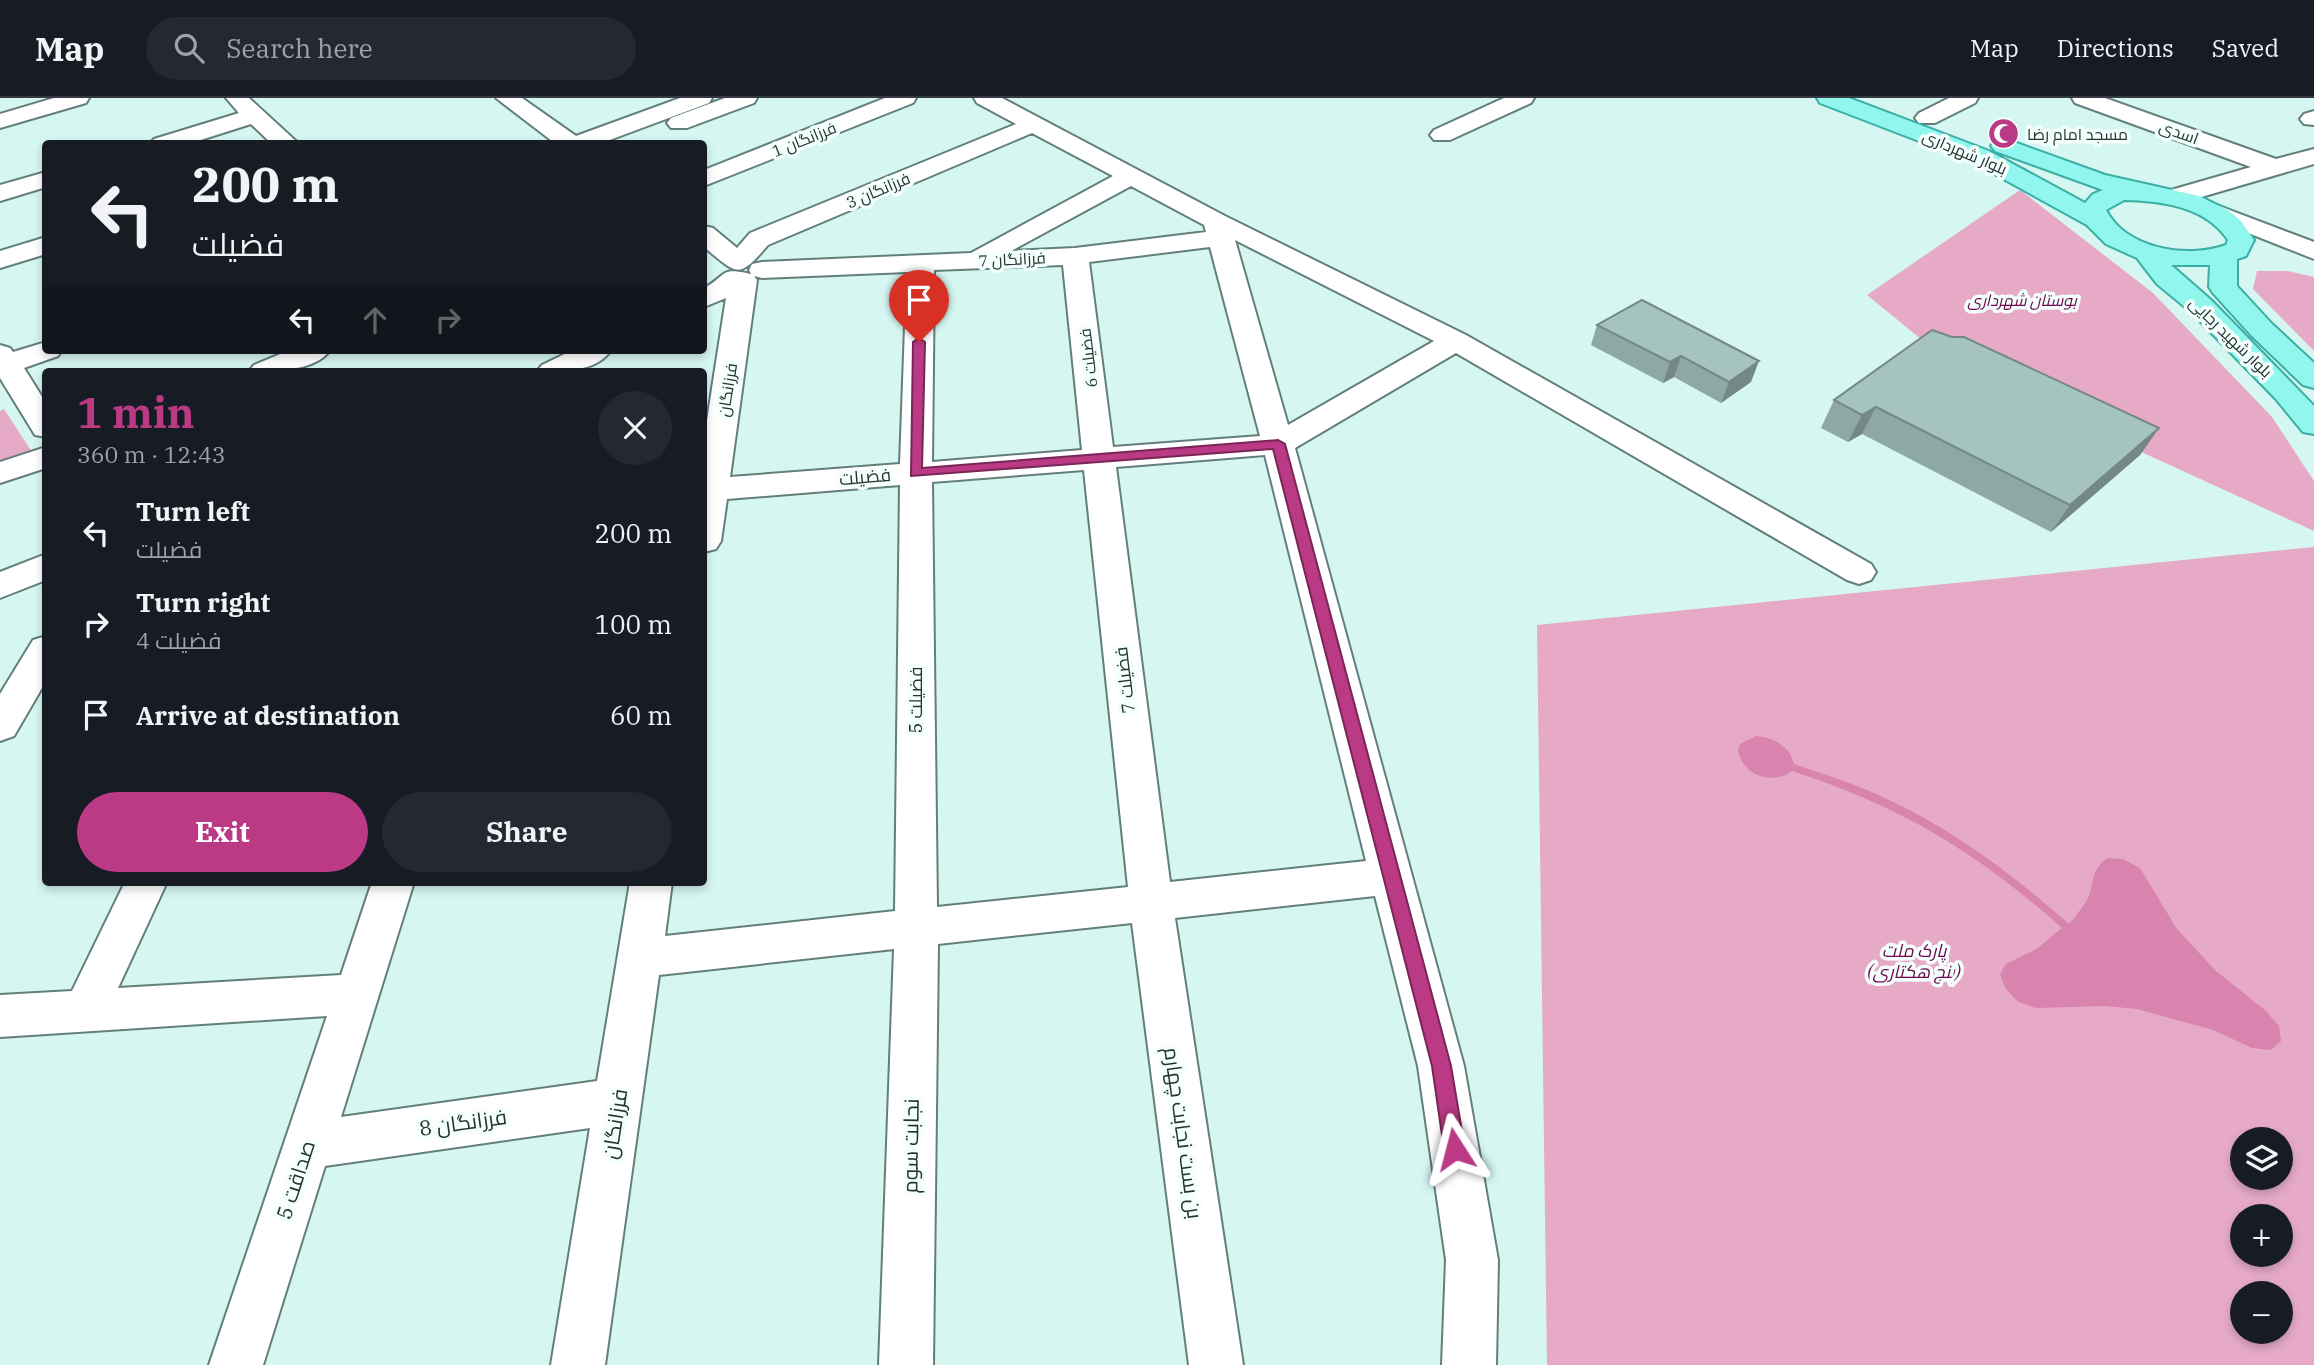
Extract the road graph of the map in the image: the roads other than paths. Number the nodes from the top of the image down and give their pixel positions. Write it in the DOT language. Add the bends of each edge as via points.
graph roads {
  1 [pos="78,98"];
  2 [pos="235,98"];
  3 [pos="507,98"];
  4 [pos="701,98"];
  5 [pos="747,98"];
  6 [pos="905,98"];
  7 [pos="985,98"];
  8 [pos="1523,98"];
  9 [pos="1828,98"];
  10 [pos="1874,98"];
  11 [pos="1967,98"];
  12 [pos="2083,98"];
  13 [pos="255,115"];
  14 [pos="1927,118"];
  15 [pos="0,121"];
  16 [pos="1023,129"];
  17 [pos="1442,135"];
  18 [pos="175,140"];
  19 [pos="283,140"];
  20 [pos="568,140"];
  21 [pos="585,140"];
  22 [pos="632,140"];
  23 [pos="2314,156"];
  24 [pos="2275,167"];
  25 [pos="1131,176"];
  26 [pos="707,178"];
  27 [pos="42,180"];
  28 [pos="2144,192"];
  29 [pos="0,194"];
  30 [pos="2173,197"];
  31 [pos="2199,205"];
  32 [pos="2095,219"];
  33 [pos="1217,230"];
  34 [pos="707,237"];
  35 [pos="42,246"];
  36 [pos="2146,251"];
  37 [pos="2314,251"];
  38 [pos="2231,254"];
  39 [pos="1075,256"];
  40 [pos="0,260"];
  41 [pos="974,260"];
  42 [pos="921,264"];
  43 [pos="2314,265"];
  44 [pos="744,273"];
  45 [pos="707,297"];
  46 [pos="42,334"];
  47 [pos="1456,341"];
  48 [pos="42,351"];
  49 [pos="306,354"];
  50 [pos="589,354"];
  51 [pos="2,359"];
  52 [pos="271,368"];
  53 [pos="561,368"];
  54 [pos="2314,379"];
  55 [pos="42,422"];
  56 [pos="2314,425"];
  57 [pos="1278,444"];
  58 [pos="42,458"];
  59 [pos="1100,460"];
  60 [pos="0,473"];
  61 [pos="916,473"];
  62 [pos="707,490"];
  63 [pos="42,568"];
  64 [pos="1859,572"];
  65 [pos="0,586"];
  66 [pos="42,656"];
  67 [pos="0,726"];
  68 [pos="1391,876"];
  69 [pos="144,886"];
  70 [pos="395,886"];
  71 [pos="650,886"];
  72 [pos="1150,901"];
  73 [pos="916,927"];
  74 [pos="640,958"];
  75 [pos="356,994"];
  76 [pos="85,1011"];
  77 [pos="0,1016"];
  78 [pos="619,1101"];
  79 [pos="307,1145"];
  80 [pos="236,1365"];
  81 [pos="578,1365"];
  82 [pos="906,1365"];
  83 [pos="1216,1365"];
  84 [pos="1469,1365"];
  1 -- 15 [label="street"];
  2 -- 13 [label="street"];
  3 -- 20 [label="street"];
  4 -- 21 [label="street"];
  5 -- 22 [label="street"];
  6 -- 26 [label="street, فرزانگان 1"];
  7 -- 25 [label="street"];
  8 -- 17 [label="street"];
  9 -- 32 [label="main road, بلوار شهرداری" via="1980,156"];
  10 -- 14 [label="main road, بلوار شهرداری"];
  11 -- 14 [label="street"];
  12 -- 24 [label="street, اسدی"];
  13 -- 18 [label="street"];
  13 -- 19 [label="street"];
  14 -- 28 [label="main road, بلوار شهرداری" via="2097,181"];
  16 -- 44 [label="street, فرزانگان 3" via="760,239"];
  23 -- 24 [label="street"];
  24 -- 30 [label="street"];
  25 -- 33 [label="street"];
  25 -- 41 [label="street"];
  27 -- 29 [label="street"];
  28 -- 30 [label="main road"];
  28 -- 32 [label="main road" via="2108,195 2097,201"];
  30 -- 31 [label="main road"];
  31 -- 37 [label="street"];
  31 -- 38 [label="main road, بلوار شهید رجایی" via="2235,228 2241,240"];
  32 -- 36 [label="main road, بلوار شهرداری" via="2106,231"];
  33 -- 39 [label="street, فرزانگان 7"];
  33 -- 47 [label="street"];
  33 -- 57 [label="street"];
  34 -- 44 [label="street"];
  35 -- 40 [label="street"];
  36 -- 38 [label="main road" via="2202,260"];
  36 -- 56 [label="main road, بلوار شهید رجایی" via="2167,278 2201,306"];
  38 -- 43 [label="street"];
  38 -- 54 [label="main road, بلوار شهید رجایی" via="2223,287"];
  39 -- 41 [label="street, فرزانگان 7"];
  39 -- 59 [label="street, فضیلت 6"];
  41 -- 42 [label="street, فرزانگان 7"];
  42 -- 44 [label="street, فرزانگان 7"];
  42 -- 61 [label="street, فضیلت 5"];
  44 -- 45 [label="street, فرزانگان 3"];
  44 -- 62 [label="street, فرزانگان"];
  46 -- 51 [label="street"];
  47 -- 57 [label="street"];
  47 -- 64 [label="street"];
  48 -- 51 [label="street"];
  49 -- 52 [label="street"];
  50 -- 53 [label="street"];
  51 -- 55 [label="street"];
  57 -- 59 [label="street, فضیلت"];
  57 -- 68 [label="street"];
  58 -- 60 [label="street"];
  59 -- 61 [label="street, فضیلت"];
  59 -- 72 [label="street, فضیلت 7"];
  61 -- 62 [label="street, فضیلت"];
  61 -- 73 [label="street, فضیلت 5"];
  63 -- 65 [label="street"];
  66 -- 67 [label="street"];
  68 -- 72 [label="street"];
  68 -- 84 [label="street" via="1441,1066 1472,1259"];
  69 -- 76 [label="street"];
  70 -- 75 [label="street, صداقت 5"];
  71 -- 74 [label="street, فرزانگان"];
  72 -- 73 [label="street"];
  72 -- 83 [label="street, بن بست نجابت چهارم"];
  73 -- 74 [label="street"];
  73 -- 82 [label="street, نجابت سوم"];
  74 -- 78 [label="street, فرزانگان"];
  75 -- 76 [label="street"];
  75 -- 79 [label="street, صداقت 5"];
  76 -- 77 [label="street"];
  78 -- 79 [label="street, فرزانگان 8"];
  78 -- 81 [label="street, فرزانگان"];
  79 -- 80 [label="street, صداقت 5"];
}
